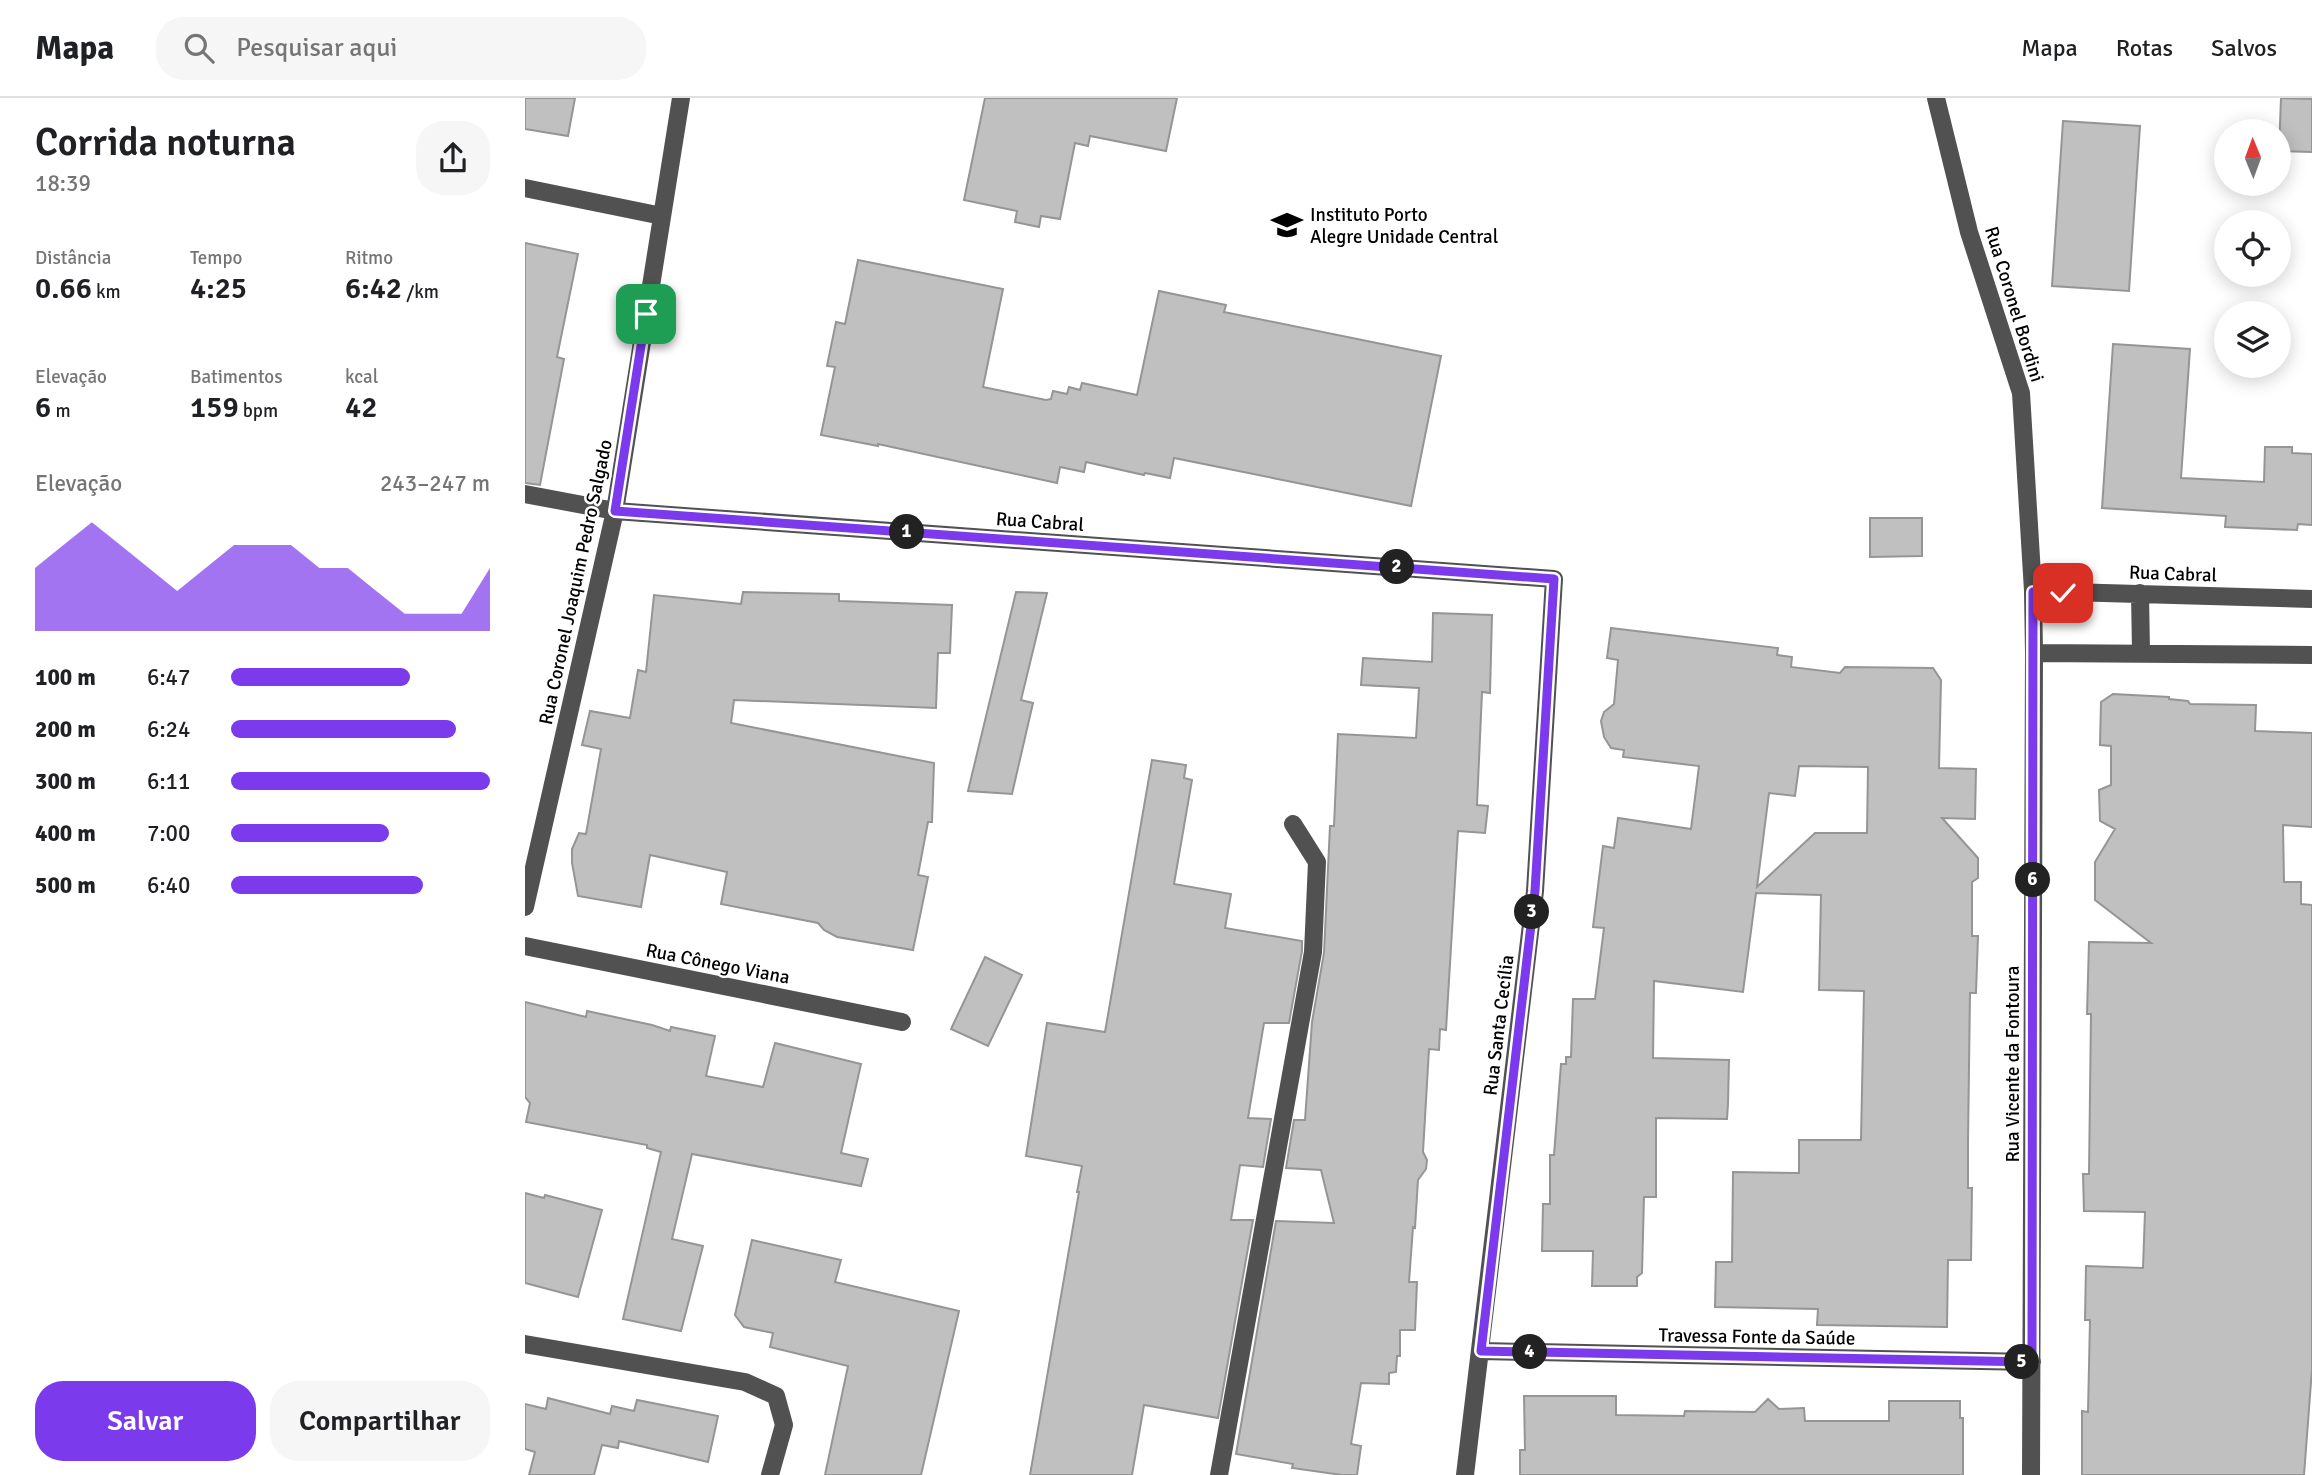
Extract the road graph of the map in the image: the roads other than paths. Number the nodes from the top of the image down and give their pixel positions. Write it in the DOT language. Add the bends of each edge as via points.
graph roads {
  1 [pos="681,98"];
  2 [pos="1936,98"];
  3 [pos="525,188"];
  4 [pos="662,216"];
  5 [pos="525,494"];
  6 [pos="615,511"];
  7 [pos="1554,579"];
  8 [pos="2033,592"];
  9 [pos="2140,593"];
  10 [pos="2312,599"];
  11 [pos="2141,652"];
  12 [pos="2034,653"];
  13 [pos="2312,655"];
  14 [pos="1293,824"];
  15 [pos="525,907"];
  16 [pos="525,946"];
  17 [pos="902,1022"];
  18 [pos="525,1344"];
  19 [pos="1481,1351"];
  20 [pos="2032,1362"];
  21 [pos="770,1475"];
  22 [pos="1219,1475"];
  23 [pos="1465,1475"];
  24 [pos="2031,1475"];
  1 -- 4 [label="street, Rua Coronel Joaquim Pedro Salgado"];
  2 -- 8 [label="street, Rua Coronel Bordini" via="1969,232 2021,393"];
  3 -- 4 [label="street"];
  4 -- 6 [label="street, Rua Coronel Joaquim Pedro Salgado"];
  5 -- 6 [label="street, Rua Cabral"];
  6 -- 7 [label="street, Rua Cabral"];
  6 -- 15 [label="street, Rua Coronel Joaquim Pedro Salgado"];
  7 -- 19 [label="street, Rua Santa Cecília" via="1535,891"];
  8 -- 9 [label="street, Rua Cabral"];
  8 -- 12 [label="street, Rua Coronel Bordini"];
  9 -- 10 [label="street, Rua Cabral"];
  9 -- 11 [label="street"];
  11 -- 12 [label="street"];
  11 -- 13 [label="street"];
  12 -- 20 [label="street, Rua Vicente da Fontoura"];
  14 -- 22 [label="street" via="1317,862 1313,952"];
  16 -- 17 [label="street, Rua Cônego Viana"];
  18 -- 21 [label="street" via="745,1382 776,1396 784,1424"];
  19 -- 20 [label="street, Travessa Fonte da Saúde"];
  19 -- 23 [label="street, Rua Santa Cecília"];
  20 -- 24 [label="street, Rua Vicente da Fontoura"];
}
